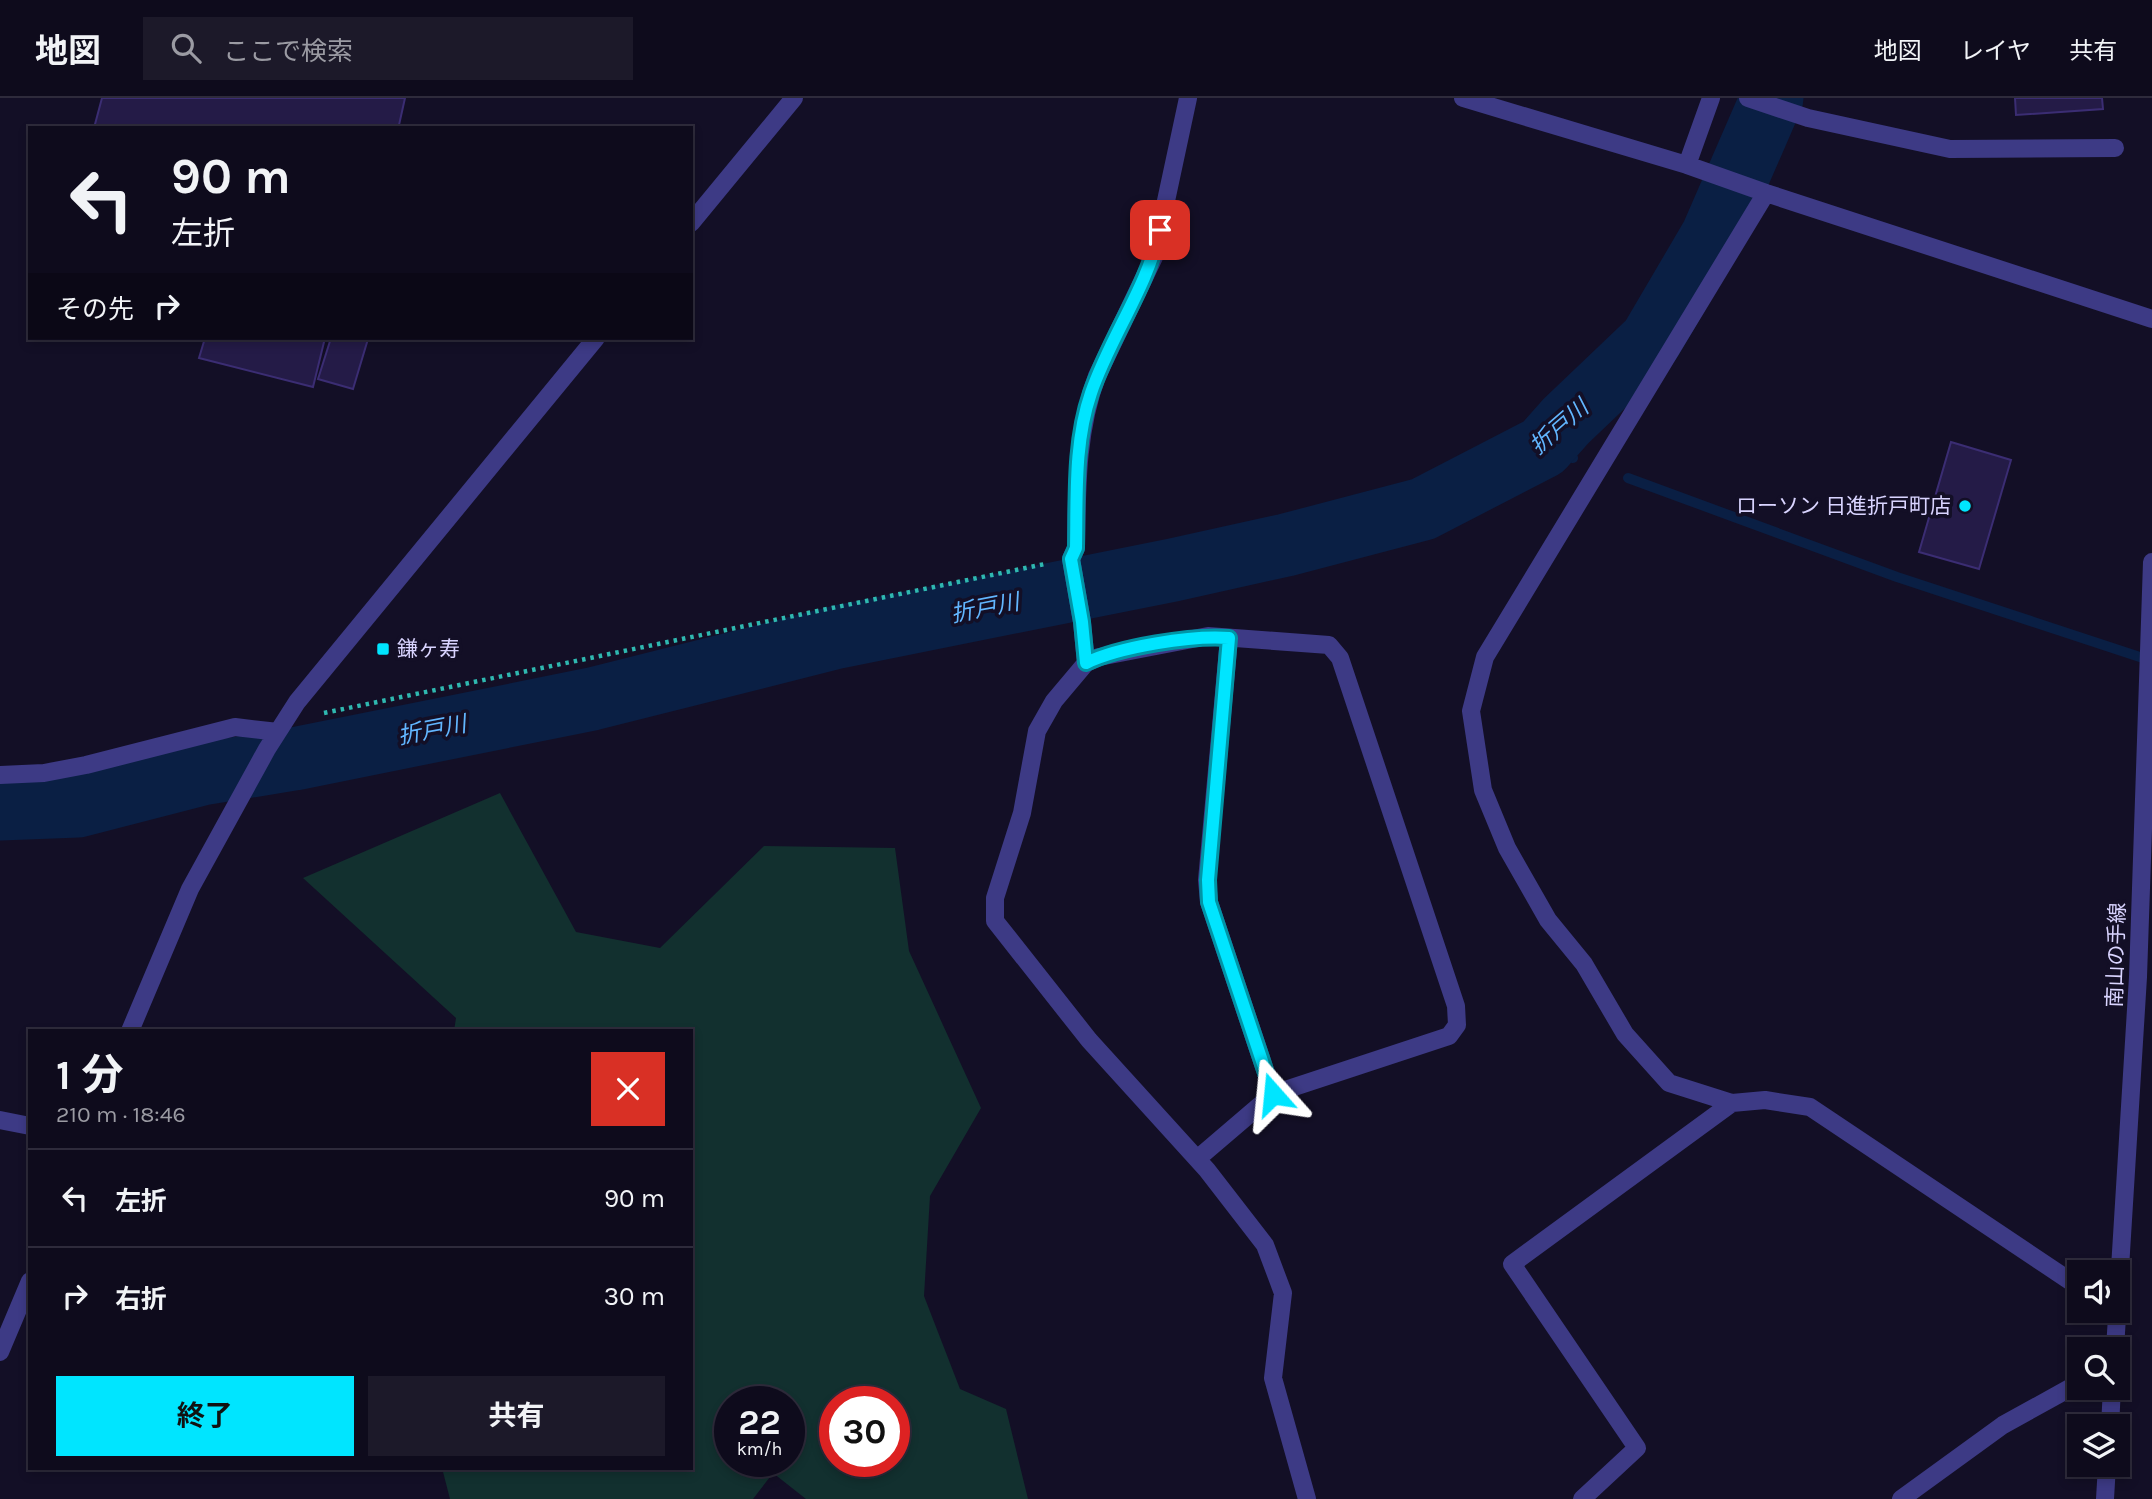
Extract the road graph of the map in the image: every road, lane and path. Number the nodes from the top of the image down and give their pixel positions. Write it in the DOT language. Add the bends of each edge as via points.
graph roads {
  1 [pos="794,98"];
  2 [pos="1188,98"];
  3 [pos="1463,98"];
  4 [pos="1712,98"];
  5 [pos="1748,98"];
  6 [pos="2115,148"];
  7 [pos="1689,165"];
  8 [pos="1765,192"];
  9 [pos="693,221"];
  10 [pos="2152,319"];
  11 [pos="594,340"];
  12 [pos="1071,559"];
  13 [pos="2152,562"];
  14 [pos="1229,638"];
  15 [pos="1086,663"];
  16 [pos="297,702"];
  17 [pos="278,732"];
  18 [pos="0,775"];
  19 [pos="131,1029"];
  20 [pos="1273,1094"];
  21 [pos="1731,1103"];
  22 [pos="0,1120"];
  23 [pos="28,1126"];
  24 [pos="1197,1159"];
  25 [pos="2120,1260"];
  26 [pos="2067,1279"];
  27 [pos="28,1286"];
  28 [pos="0,1352"];
  29 [pos="2067,1390"];
  30 [pos="2106,1477"];
  31 [pos="1307,1499"];
  32 [pos="1582,1499"];
  33 [pos="1901,1499"];
  34 [pos="2105,1499"];
  1 -- 9 [label="street"];
  2 -- 12 [label="street" via="1154,257 1090,396 1078,461 1076,548"];
  3 -- 7 [label="street"];
  4 -- 7 [label="street"];
  5 -- 6 [label="street" via="1808,118 1950,149"];
  7 -- 8 [label="street"];
  8 -- 10 [label="street"];
  8 -- 21 [label="street" via="1485,657 1471,711 1483,790 1507,848 1548,920 1584,964 1625,1034 1669,1083"];
  11 -- 16 [label="street"];
  12 -- 15 [label="street"];
  12 -- 16 [label="path" via="345,710 325,713"];
  13 -- 25 [label="street, 南山の手線" via="2138,977"];
  14 -- 15 [label="street" via="1171,642"];
  14 -- 20 [label="street" via="1209,902"];
  14 -- 20 [label="street" via="1329,645 1340,658 1456,1006 1457,1025 1449,1036"];
  15 -- 24 [label="street" via="1054,701 1037,731 1022,813 995,898 995,921 1088,1040"];
  16 -- 17 [label="street"];
  17 -- 18 [label="street" via="235,727 86,765"];
  17 -- 19 [label="street" via="190,889"];
  20 -- 24 [label="street"];
  21 -- 26 [label="street" via="1765,1100 1810,1107"];
  21 -- 32 [label="street" via="1512,1264 1637,1448"];
  22 -- 23 [label="street"];
  24 -- 31 [label="street" via="1265,1245 1283,1293 1273,1378"];
  27 -- 28 [label="street"];
  29 -- 33 [label="street" via="2003,1425"];
  30 -- 34 [label="street"];
}
